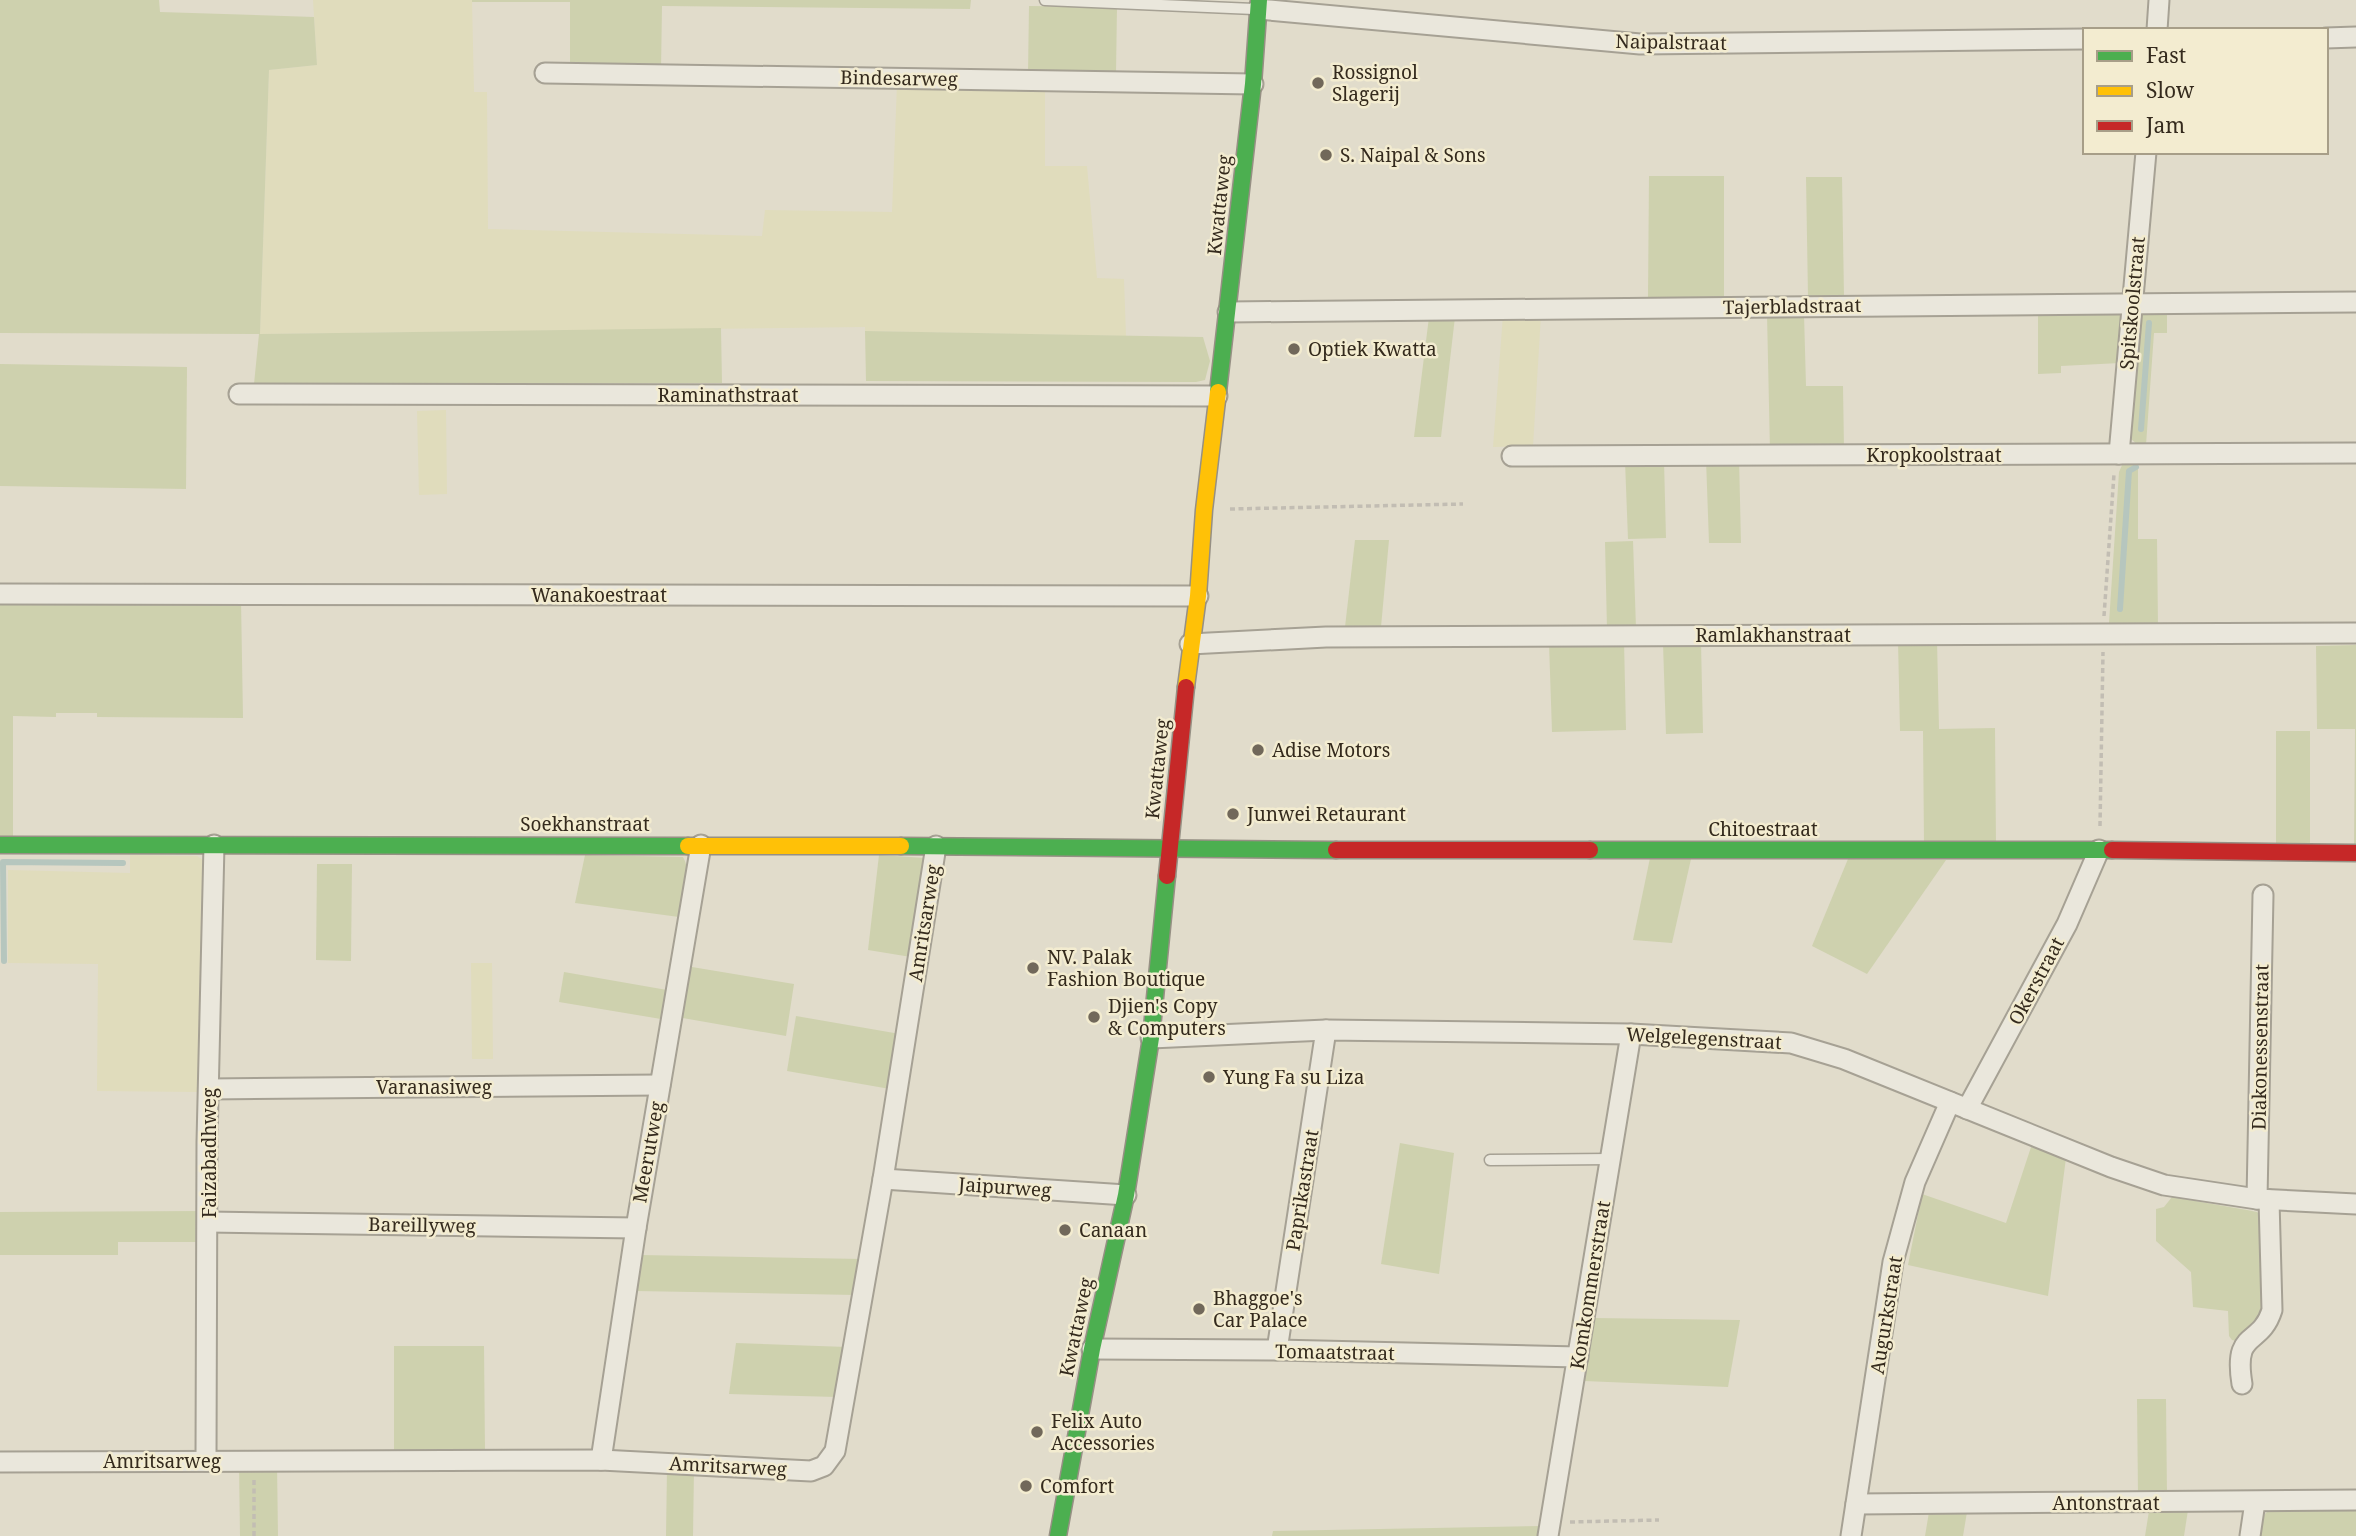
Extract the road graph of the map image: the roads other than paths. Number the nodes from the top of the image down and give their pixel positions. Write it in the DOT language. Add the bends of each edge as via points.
graph roads {
  1 [pos="1045,0"];
  2 [pos="2159,0"];
  3 [pos="1259,4"];
  4 [pos="2157,28"];
  5 [pos="2356,37"];
  6 [pos="2328,38"];
  7 [pos="2083,39"];
  8 [pos="545,73"];
  9 [pos="1253,84"];
  10 [pos="2146,154"];
  11 [pos="2356,302"];
  12 [pos="2132,303"];
  13 [pos="1228,312"];
  14 [pos="239,394"];
  15 [pos="1217,396"];
  16 [pos="2356,453"];
  17 [pos="2117,454"];
  18 [pos="1512,456"];
  19 [pos="0,594"];
  20 [pos="1198,596"];
  21 [pos="2356,634"];
  22 [pos="1191,644"];
  23 [pos="0,845"];
  24 [pos="214,845"];
  25 [pos="701,845"];
  26 [pos="936,846"];
  27 [pos="1170,850"];
  28 [pos="2099,850"];
  29 [pos="2356,853"];
  30 [pos="2263,895"];
  31 [pos="1326,1030"];
  32 [pos="1631,1034"];
  33 [pos="1151,1038"];
  34 [pos="660,1085"];
  35 [pos="209,1089"];
  36 [pos="1958,1106"];
  37 [pos="1610,1158"];
  38 [pos="1490,1160"];
  39 [pos="883,1179"];
  40 [pos="1126,1195"];
  41 [pos="2263,1200"];
  42 [pos="2356,1204"];
  43 [pos="208,1222"];
  44 [pos="636,1228"];
  45 [pos="1092,1349"];
  46 [pos="1277,1350"];
  47 [pos="1578,1357"];
  48 [pos="2242,1384"];
  49 [pos="601,1460"];
  50 [pos="206,1461"];
  51 [pos="0,1462"];
  52 [pos="2356,1500"];
  53 [pos="2255,1502"];
  54 [pos="1856,1504"];
  55 [pos="1549,1529"];
  56 [pos="1058,1536"];
  57 [pos="1851,1536"];
  58 [pos="2250,1536"];
  1 -- 3 [label="lane"];
  2 -- 4 [label="street"];
  3 -- 7 [label="street, Naipalstraat" via="1640,44"];
  3 -- 9 [label="street, Kwattaweg"];
  5 -- 6 [label="street"];
  8 -- 9 [label="street, Bindesarweg"];
  9 -- 13 [label="street, Kwattaweg"];
  10 -- 12 [label="street, Spitskoolstraat"];
  11 -- 12 [label="street, Tajerbladstraat"];
  12 -- 13 [label="street, Tajerbladstraat"];
  12 -- 17 [label="street, Spitskoolstraat"];
  13 -- 15 [label="street, Kwattaweg"];
  14 -- 15 [label="street, Raminathstraat"];
  15 -- 20 [label="street, Kwattaweg"];
  16 -- 17 [label="street, Kropkoolstraat"];
  17 -- 18 [label="street, Kropkoolstraat"];
  19 -- 20 [label="street, Wanakoestraat"];
  20 -- 22 [label="street, Kwattaweg"];
  21 -- 22 [label="street, Ramlakhanstraat" via="1326,637"];
  22 -- 27 [label="street, Kwattaweg"];
  23 -- 24 [label="street, Soekhanstraat"];
  24 -- 25 [label="street, Soekhanstraat"];
  24 -- 35 [label="street, Faizabadhweg"];
  25 -- 26 [label="street, Soekhanstraat"];
  25 -- 34 [label="street, Meerutweg"];
  26 -- 27 [label="street, Soekhanstraat"];
  26 -- 39 [label="street, Amritsarweg"];
  27 -- 28 [label="street, Chitoestraat"];
  27 -- 33 [label="street, Kwattaweg"];
  28 -- 29 [label="street, Chitoestraat"];
  28 -- 36 [label="street, Okerstraat" via="2067,924"];
  30 -- 41 [label="street, Diakonessenstraat"];
  31 -- 32 [label="street, Welgelegenstraat"];
  31 -- 33 [label="street, Welgelegenstraat"];
  31 -- 46 [label="street, Paprikastraat"];
  32 -- 36 [label="street, Welgelegenstraat" via="1790,1043 1844,1059"];
  32 -- 37 [label="street, Komkommerstraat"];
  33 -- 40 [label="street, Kwattaweg"];
  34 -- 35 [label="street, Varanasiweg"];
  34 -- 44 [label="street, Meerutweg"];
  35 -- 43 [label="street, Faizabadhweg"];
  36 -- 41 [label="street, Welgelegenstraat" via="2164,1185"];
  36 -- 54 [label="street, Augurkstraat" via="1915,1182 1893,1262"];
  37 -- 38 [label="lane"];
  37 -- 47 [label="street, Komkommerstraat"];
  39 -- 40 [label="street, Jaipurweg"];
  39 -- 49 [label="street, Amritsarweg" via="835,1451 824,1466 811,1471"];
  40 -- 45 [label="street, Kwattaweg"];
  41 -- 42 [label="street, Welgelegenstraat"];
  41 -- 48 [label="street, Diakonessenstraat" via="2272,1310 2265,1325 2240,1352"];
  43 -- 44 [label="street, Bareillyweg"];
  43 -- 50 [label="street, Faizabadhweg"];
  44 -- 49 [label="street, Meerutweg"];
  45 -- 46 [label="street, Tomaatstraat"];
  45 -- 56 [label="street, Kwattaweg"];
  46 -- 47 [label="street, Tomaatstraat"];
  47 -- 55 [label="street, Komkommerstraat"];
  49 -- 50 [label="street, Amritsarweg"];
  50 -- 51 [label="street, Amritsarweg"];
  52 -- 53 [label="street, Antonstraat"];
  53 -- 54 [label="street, Antonstraat"];
  53 -- 58 [label="street"];
  54 -- 57 [label="street, Augurkstraat"];
}
